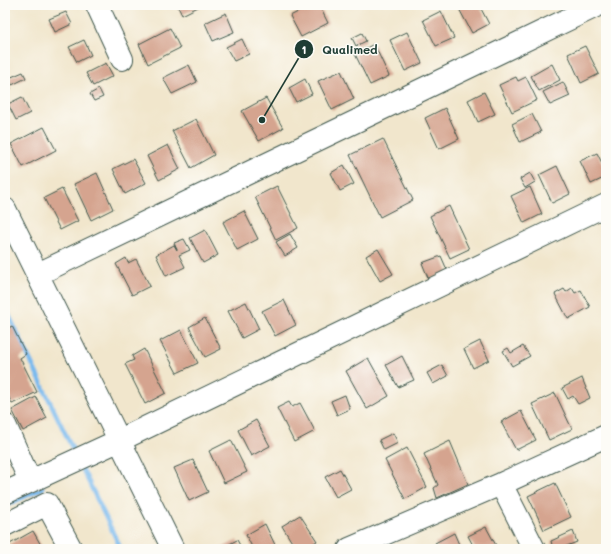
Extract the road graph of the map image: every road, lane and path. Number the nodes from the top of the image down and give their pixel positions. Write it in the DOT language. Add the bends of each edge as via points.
graph roads {
  1 [pos="97,5"];
  2 [pos="598,5"];
  3 [pos="122,59"];
  4 [pos="606,205"];
  5 [pos="5,209"];
  6 [pos="38,274"];
  7 [pos="5,425"];
  8 [pos="606,436"];
  9 [pos="120,440"];
  10 [pos="30,481"];
  11 [pos="501,484"];
  12 [pos="5,493"];
  13 [pos="5,525"];
  14 [pos="71,549"];
  15 [pos="173,549"];
  16 [pos="349,549"];
  17 [pos="534,549"];
  1 -- 3 [label="street"];
  2 -- 6 [label="street"];
  4 -- 9 [label="street"];
  5 -- 6 [label="street"];
  6 -- 9 [label="street"];
  7 -- 10 [label="street"];
  8 -- 11 [label="street"];
  9 -- 10 [label="street"];
  9 -- 15 [label="street"];
  10 -- 12 [label="street"];
  11 -- 16 [label="street"];
  11 -- 17 [label="street"];
  13 -- 14 [label="street" via="47,504"];
}
